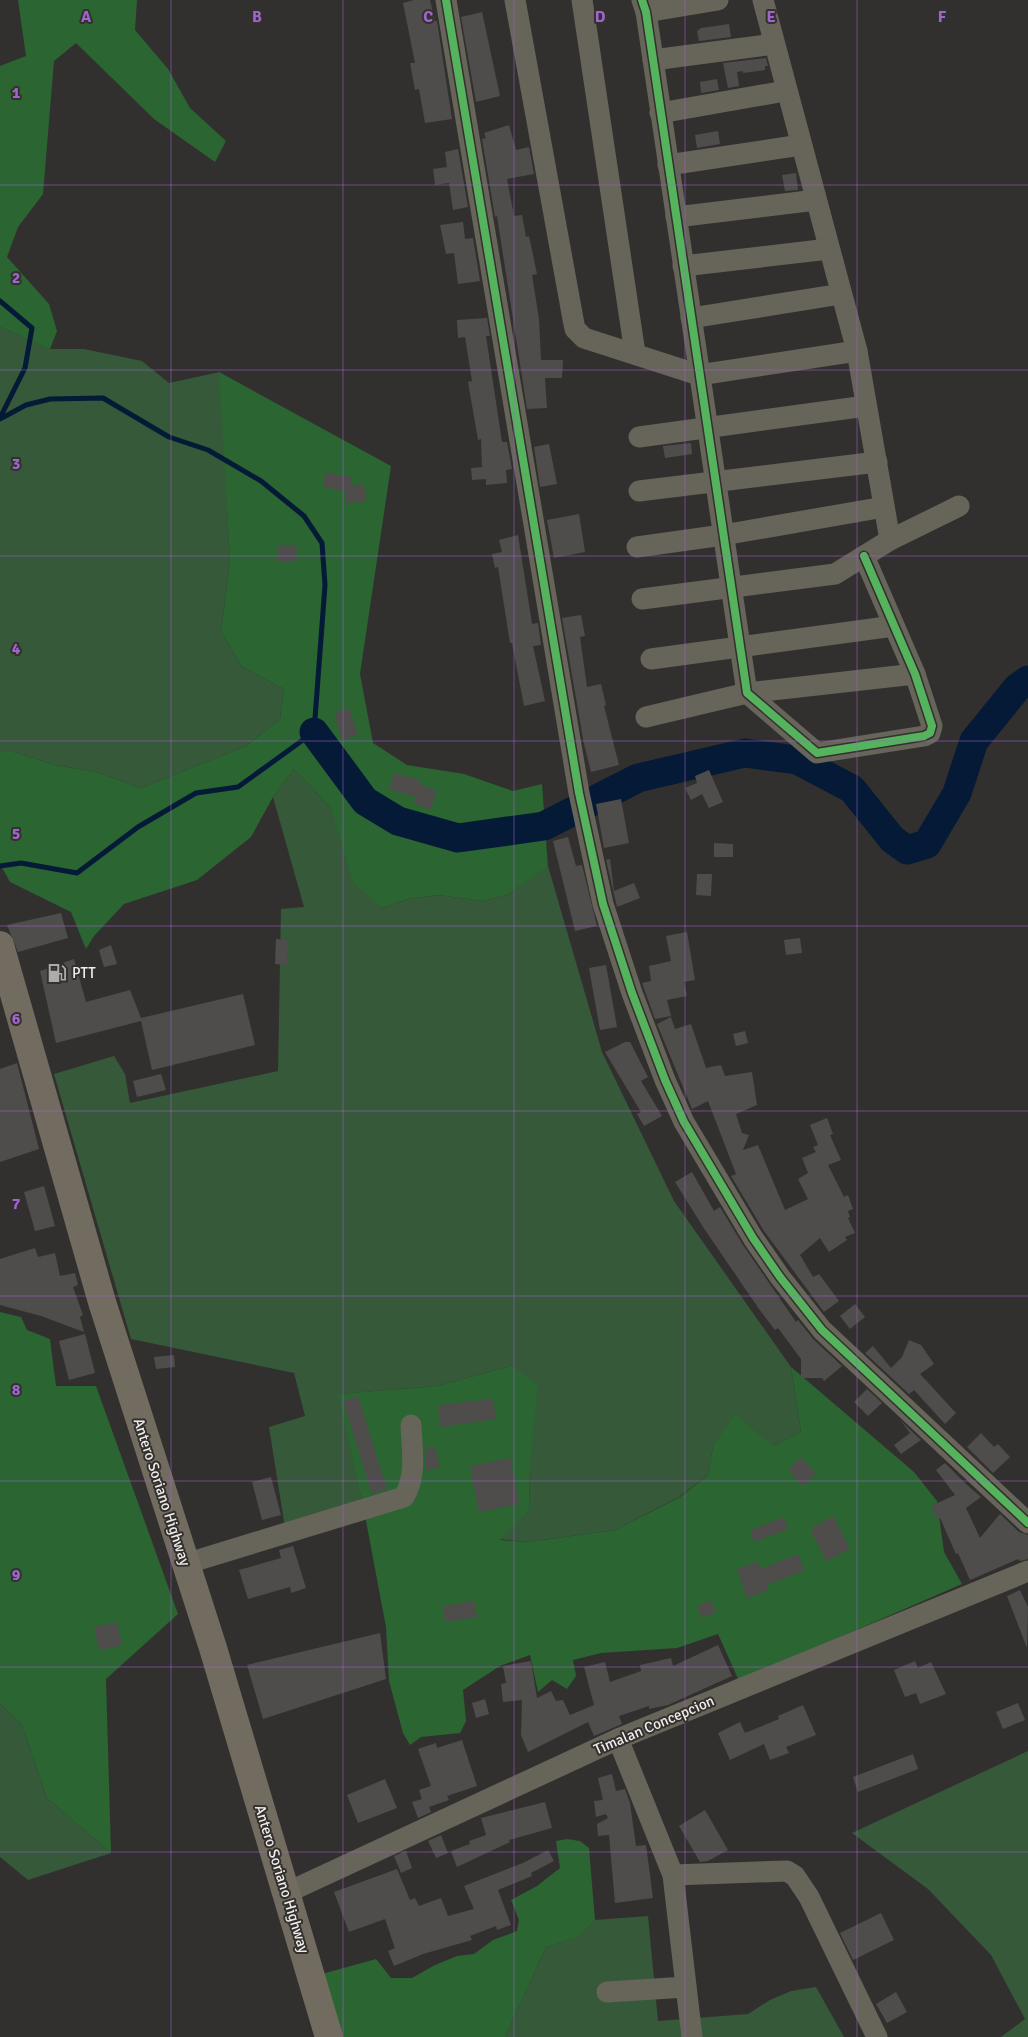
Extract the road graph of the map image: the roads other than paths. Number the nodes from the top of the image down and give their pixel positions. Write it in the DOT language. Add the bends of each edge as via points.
graph roads {
  1 [pos="446,0"];
  2 [pos="515,0"];
  3 [pos="582,0"];
  4 [pos="718,0"];
  5 [pos="763,0"];
  6 [pos="644,6"];
  7 [pos="774,44"];
  8 [pos="653,60"];
  9 [pos="785,91"];
  10 [pos="660,113"];
  11 [pos="801,145"];
  12 [pos="668,165"];
  13 [pos="816,200"];
  14 [pos="676,217"];
  15 [pos="829,249"];
  16 [pos="683,266"];
  17 [pos="841,294"];
  18 [pos="691,318"];
  19 [pos="857,351"];
  20 [pos="635,353"];
  21 [pos="699,375"];
  22 [pos="866,406"];
  23 [pos="707,428"];
  24 [pos="639,438"];
  25 [pos="877,462"];
  26 [pos="715,482"];
  27 [pos="640,491"];
  28 [pos="959,506"];
  29 [pos="884,507"];
  30 [pos="723,536"];
  31 [pos="890,540"];
  32 [pos="637,547"];
  33 [pos="864,556"];
  34 [pos="731,588"];
  35 [pos="642,599"];
  36 [pos="894,626"];
  37 [pos="739,646"];
  38 [pos="651,659"];
  39 [pos="915,674"];
  40 [pos="746,693"];
  41 [pos="646,717"];
  42 [pos="0,945"];
  43 [pos="411,1425"];
  44 [pos="1028,1523"];
  45 [pos="185,1564"];
  46 [pos="1028,1571"];
  47 [pos="618,1739"];
  48 [pos="673,1875"];
  49 [pos="286,1893"];
  50 [pos="686,1988"];
  51 [pos="607,1992"];
  52 [pos="329,2037"];
  53 [pos="692,2037"];
  54 [pos="877,2037"];
  1 -- 44 [label="street" via="579,793 604,904 632,994 684,1122 780,1277 822,1330"];
  2 -- 20 [label="street" via="575,329 584,338"];
  3 -- 20 [label="street"];
  4 -- 6 [label="street"];
  5 -- 7 [label="street"];
  6 -- 8 [label="street"];
  7 -- 8 [label="street"];
  7 -- 9 [label="street"];
  8 -- 10 [label="street"];
  9 -- 10 [label="street"];
  9 -- 11 [label="street"];
  10 -- 12 [label="street"];
  11 -- 12 [label="street"];
  11 -- 13 [label="street"];
  12 -- 14 [label="street"];
  13 -- 14 [label="street"];
  13 -- 15 [label="street"];
  14 -- 16 [label="street"];
  15 -- 16 [label="street"];
  15 -- 17 [label="street"];
  16 -- 18 [label="street"];
  17 -- 18 [label="street"];
  17 -- 19 [label="street"];
  18 -- 21 [label="street"];
  19 -- 21 [label="street"];
  19 -- 22 [label="street"];
  20 -- 21 [label="street"];
  21 -- 23 [label="street"];
  22 -- 23 [label="street"];
  22 -- 25 [label="street"];
  23 -- 24 [label="street"];
  23 -- 26 [label="street"];
  25 -- 26 [label="street"];
  25 -- 29 [label="street"];
  26 -- 27 [label="street"];
  26 -- 30 [label="street"];
  28 -- 31 [label="street"];
  29 -- 30 [label="street"];
  29 -- 31 [label="street"];
  30 -- 32 [label="street"];
  30 -- 34 [label="street"];
  31 -- 33 [label="street"];
  33 -- 34 [label="street" via="835,574"];
  33 -- 36 [label="street"];
  34 -- 35 [label="street"];
  34 -- 37 [label="street"];
  36 -- 37 [label="street"];
  36 -- 39 [label="street"];
  37 -- 38 [label="street"];
  37 -- 40 [label="street"];
  39 -- 40 [label="street"];
  39 -- 40 [label="street" via="932,726 930,733 822,754 813,752"];
  40 -- 41 [label="street"];
  42 -- 45 [label="main road, Antero Soriano Highway" via="102,1302"];
  43 -- 45 [label="street" via="413,1474 404,1497"];
  45 -- 49 [label="main road, Antero Soriano Highway"];
  46 -- 47 [label="street, Timalan Concepcion"];
  47 -- 48 [label="street"];
  47 -- 49 [label="street, Timalan Concepcion"];
  48 -- 50 [label="street"];
  48 -- 54 [label="street" via="787,1871 795,1876"];
  49 -- 52 [label="main road, Antero Soriano Highway"];
  50 -- 51 [label="street"];
  50 -- 53 [label="street"];
}
